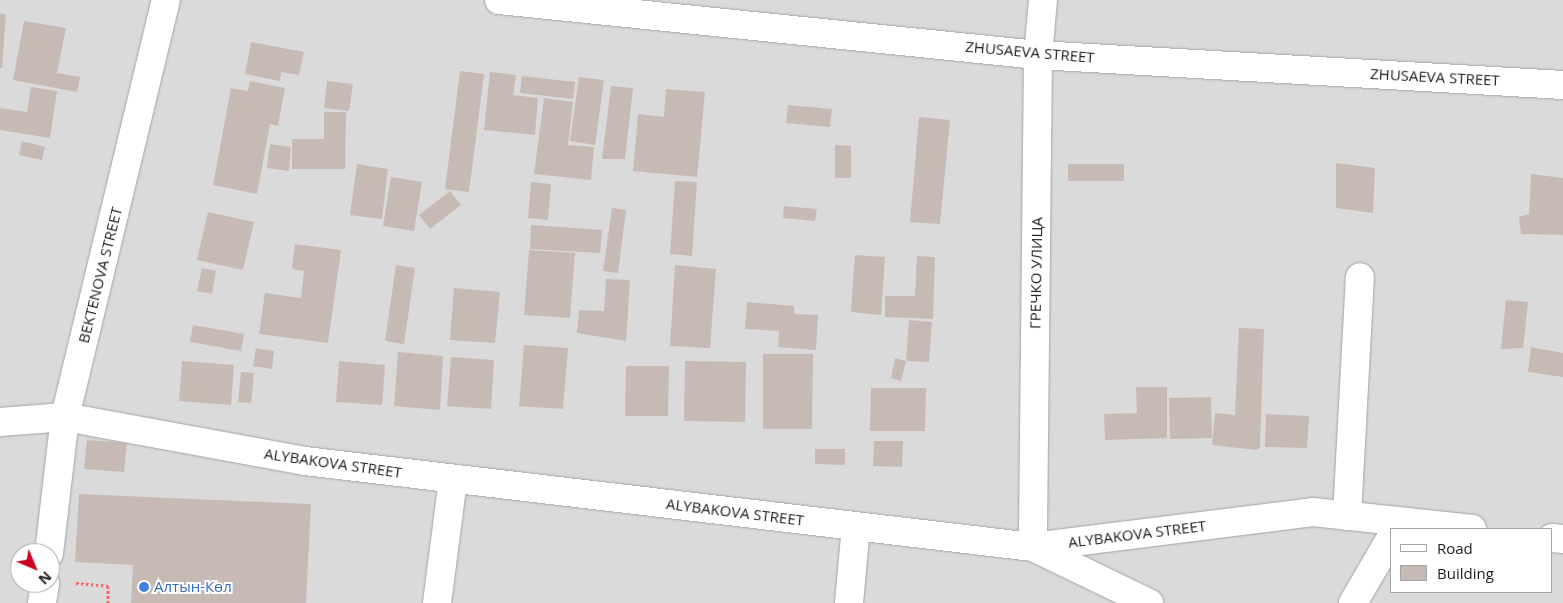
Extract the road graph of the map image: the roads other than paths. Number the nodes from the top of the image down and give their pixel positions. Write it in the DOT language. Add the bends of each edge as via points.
graph roads {
  1 [pos="166,0"];
  2 [pos="499,0"];
  3 [pos="1043,0"];
  4 [pos="1038,55"];
  5 [pos="1563,85"];
  6 [pos="1360,277"];
  7 [pos="65,417"];
  8 [pos="0,422"];
  9 [pos="453,479"];
  10 [pos="1347,516"];
  11 [pos="856,526"];
  12 [pos="1392,528"];
  13 [pos="1390,539"];
  14 [pos="50,543"];
  15 [pos="1032,547"];
  16 [pos="438,603"];
  17 [pos="849,603"];
  18 [pos="1149,603"];
  19 [pos="1353,603"];
  1 -- 7 [label="street, BEKTENOVA STREET"];
  2 -- 4 [label="street, ZHUSAEVA STREET"];
  3 -- 4 [label="street, ГРЕЧКО УЛИЦА"];
  4 -- 5 [label="street, ZHUSAEVA STREET"];
  4 -- 15 [label="street, ГРЕЧКО УЛИЦА"];
  6 -- 10 [label="street"];
  7 -- 8 [label="street, ALYBAKOVA STREET"];
  7 -- 9 [label="street, ALYBAKOVA STREET" via="305,461"];
  7 -- 14 [label="street, BEKTENOVA STREET"];
  9 -- 11 [label="street, ALYBAKOVA STREET"];
  9 -- 16 [label="street"];
  10 -- 12 [label="street, ALYBAKOVA STREET"];
  10 -- 15 [label="street, ALYBAKOVA STREET" via="1312,512"];
  11 -- 15 [label="street, ALYBAKOVA STREET"];
  11 -- 17 [label="street"];
  13 -- 19 [label="street"];
  15 -- 18 [label="street"];
}
